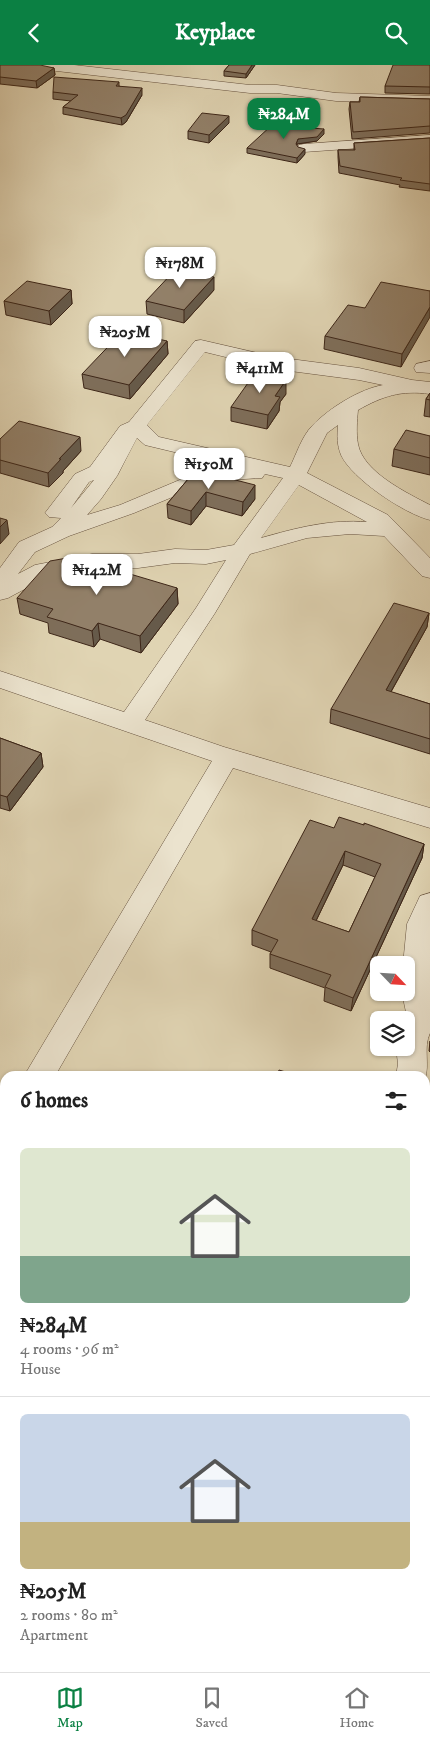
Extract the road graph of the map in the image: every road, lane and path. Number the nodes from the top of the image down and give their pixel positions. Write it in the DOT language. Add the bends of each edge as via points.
graph roads {
  1 [pos="39,65"];
  2 [pos="430,100"];
  3 [pos="430,139"];
  4 [pos="304,148"];
  5 [pos="421,387"];
  6 [pos="348,407"];
  7 [pos="136,427"];
  8 [pos="296,475"];
  9 [pos="421,506"];
  10 [pos="430,514"];
  11 [pos="389,530"];
  12 [pos="60,531"];
  13 [pos="27,547"];
  14 [pos="241,550"];
  15 [pos="430,571"];
  16 [pos="0,583"];
  17 [pos="0,593"];
  18 [pos="0,679"];
  19 [pos="129,724"];
  20 [pos="227,757"];
  21 [pos="430,818"];
  22 [pos="430,904"];
  23 [pos="42,1071"];
  24 [pos="412,1071"];
  1 -- 2 [label="street" via="324,96"];
  3 -- 4 [label="street"];
  5 -- 6 [label="street" via="376,392"];
  5 -- 7 [label="street" via="359,374 275,363 201,345"];
  6 -- 8 [label="street" via="318,430"];
  6 -- 9 [label="street" via="348,448 361,469 389,490"];
  7 -- 8 [label="street" via="152,441"];
  7 -- 12 [label="street" via="102,482"];
  7 -- 13 [label="street" via="127,430 97,471 82,478"];
  8 -- 11 [label="street" via="380,520"];
  8 -- 12 [label="street" via="208,475 136,505"];
  8 -- 14 [label="street"];
  9 -- 10 [label="street"];
  11 -- 14 [label="street" via="350,527 306,532"];
  11 -- 15 [label="street"];
  12 -- 13 [label="street"];
  13 -- 16 [label="street"];
  14 -- 17 [label="street" via="206,557 92,561 43,570"];
  14 -- 19 [label="street" via="204,613"];
  18 -- 19 [label="street"];
  19 -- 20 [label="street"];
  20 -- 21 [label="street"];
  20 -- 23 [label="street"];
  22 -- 24 [label="street" via="421,924 416,986 422,1017 411,1041"];
}
